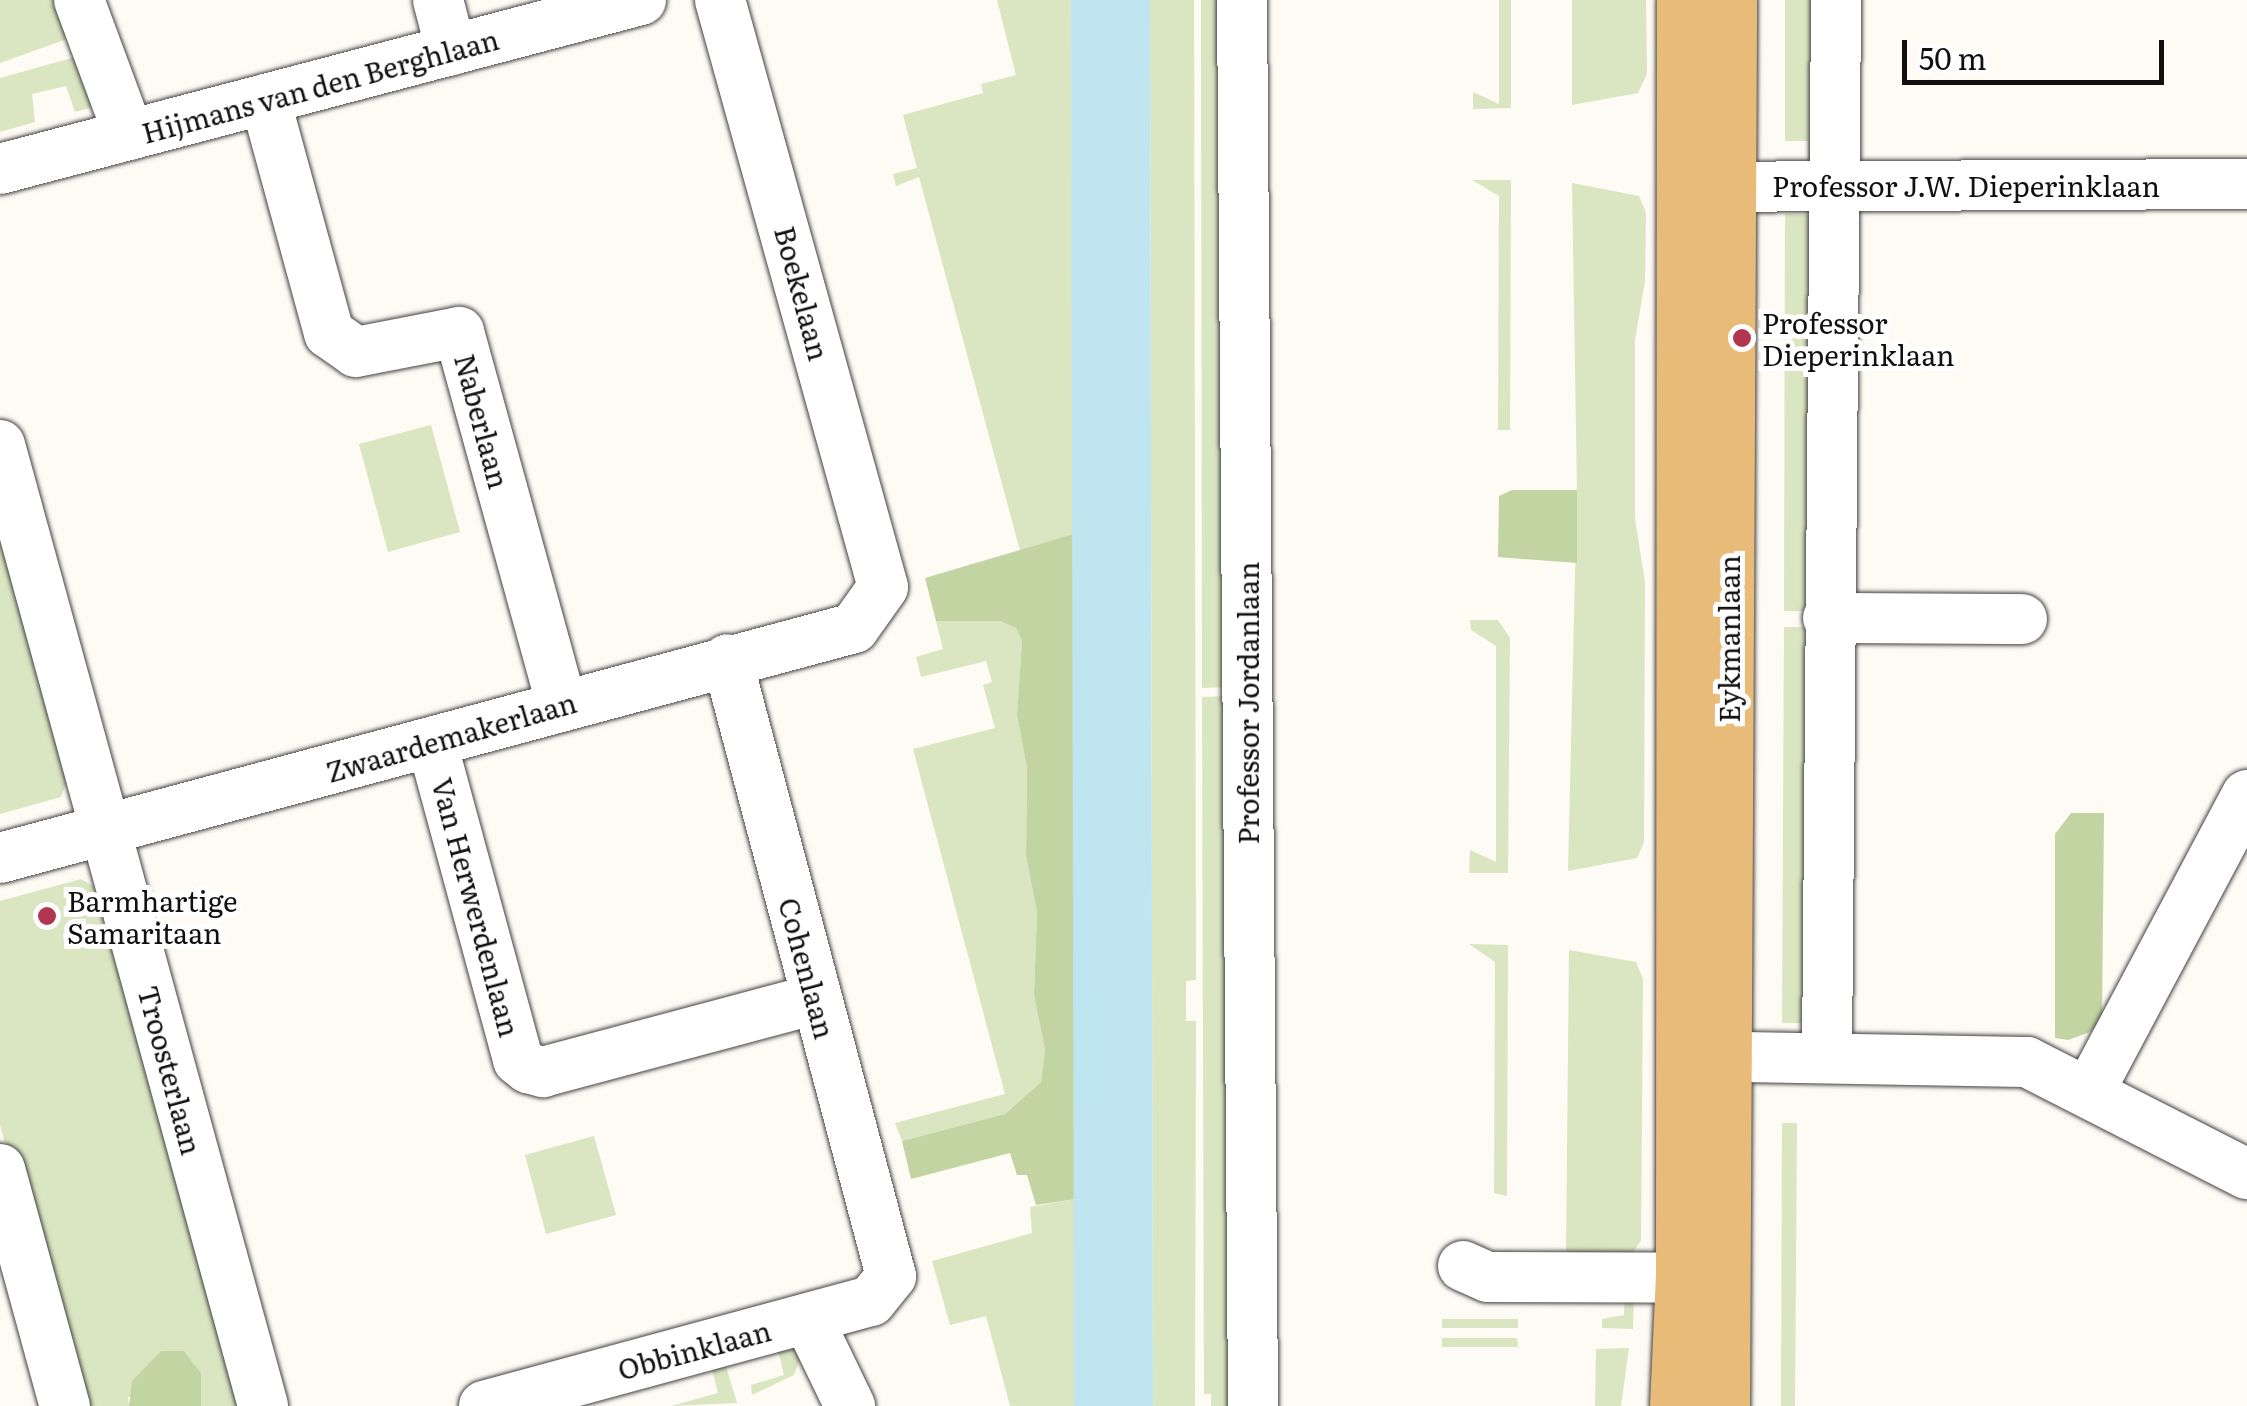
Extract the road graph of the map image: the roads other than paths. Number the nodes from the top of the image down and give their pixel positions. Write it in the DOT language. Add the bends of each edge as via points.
graph roads {
  1 [pos="79,0"];
  2 [pos="438,0"];
  3 [pos="641,0"];
  4 [pos="720,0"];
  5 [pos="1242,0"];
  6 [pos="1684,0"];
  7 [pos="1729,0"];
  8 [pos="1836,0"];
  9 [pos="452,50"];
  10 [pos="265,100"];
  11 [pos="129,135"];
  12 [pos="0,169"];
  13 [pos="2247,184"];
  14 [pos="1835,186"];
  15 [pos="1708,187"];
  16 [pos="0,445"];
  17 [pos="882,588"];
  18 [pos="1828,618"];
  19 [pos="2022,618"];
  20 [pos="727,660"];
  21 [pos="561,703"];
  22 [pos="432,743"];
  23 [pos="2247,795"];
  24 [pos="104,830"];
  25 [pos="0,858"];
  26 [pos="816,999"];
  27 [pos="1703,1057"];
  28 [pos="1827,1057"];
  29 [pos="2090,1090"];
  30 [pos="0,1170"];
  31 [pos="2247,1174"];
  32 [pos="1462,1266"];
  33 [pos="892,1276"];
  34 [pos="1703,1276"];
  35 [pos="808,1318"];
  36 [pos="65,1406"];
  37 [pos="263,1406"];
  38 [pos="484,1406"];
  39 [pos="850,1406"];
  40 [pos="1253,1406"];
  41 [pos="1677,1406"];
  42 [pos="1722,1406"];
  1 -- 11 [label="street"];
  2 -- 9 [label="street"];
  3 -- 9 [label="street, Hijmans van den Berghlaan"];
  4 -- 17 [label="street, Boekelaan"];
  5 -- 40 [label="street, Professor Jordanlaan"];
  6 -- 15 [label="main road, Eykmanlaan"];
  7 -- 15 [label="main road, Eykmanlaan"];
  8 -- 14 [label="street"];
  9 -- 10 [label="street, Hijmans van den Berghlaan"];
  10 -- 11 [label="street, Hijmans van den Berghlaan"];
  10 -- 21 [label="street, Naberlaan" via="329,333 356,352 459,332"];
  11 -- 12 [label="street, Hijmans van den Berghlaan"];
  13 -- 14 [label="street, Professor J.W. Dieperinklaan"];
  14 -- 15 [label="street, Professor J.W. Dieperinklaan"];
  14 -- 18 [label="street"];
  15 -- 27 [label="main road, Eykmanlaan"];
  16 -- 24 [label="street, Troosterlaan"];
  17 -- 20 [label="street, Zwaardemakerlaan" via="854,628"];
  18 -- 19 [label="street"];
  18 -- 28 [label="street"];
  20 -- 21 [label="street, Zwaardemakerlaan"];
  20 -- 26 [label="street, Cohenlaan"];
  21 -- 22 [label="street, Zwaardemakerlaan"];
  22 -- 24 [label="street, Zwaardemakerlaan"];
  22 -- 26 [label="street, Van Herwerdenlaan" via="518,1060 528,1068 542,1072"];
  23 -- 29 [label="street"];
  24 -- 25 [label="street, Zwaardemakerlaan"];
  24 -- 37 [label="street, Troosterlaan"];
  26 -- 33 [label="street, Cohenlaan"];
  27 -- 28 [label="street"];
  27 -- 34 [label="main road, Eykmanlaan"];
  28 -- 29 [label="street" via="2026,1062"];
  29 -- 31 [label="street"];
  30 -- 36 [label="street"];
  32 -- 34 [label="street" via="1488,1276"];
  33 -- 35 [label="street, Obbinklaan" via="871,1301"];
  34 -- 41 [label="main road, Eykmanlaan"];
  34 -- 42 [label="main road, Eykmanlaan"];
  35 -- 38 [label="street, Obbinklaan"];
  35 -- 39 [label="street"];
}
